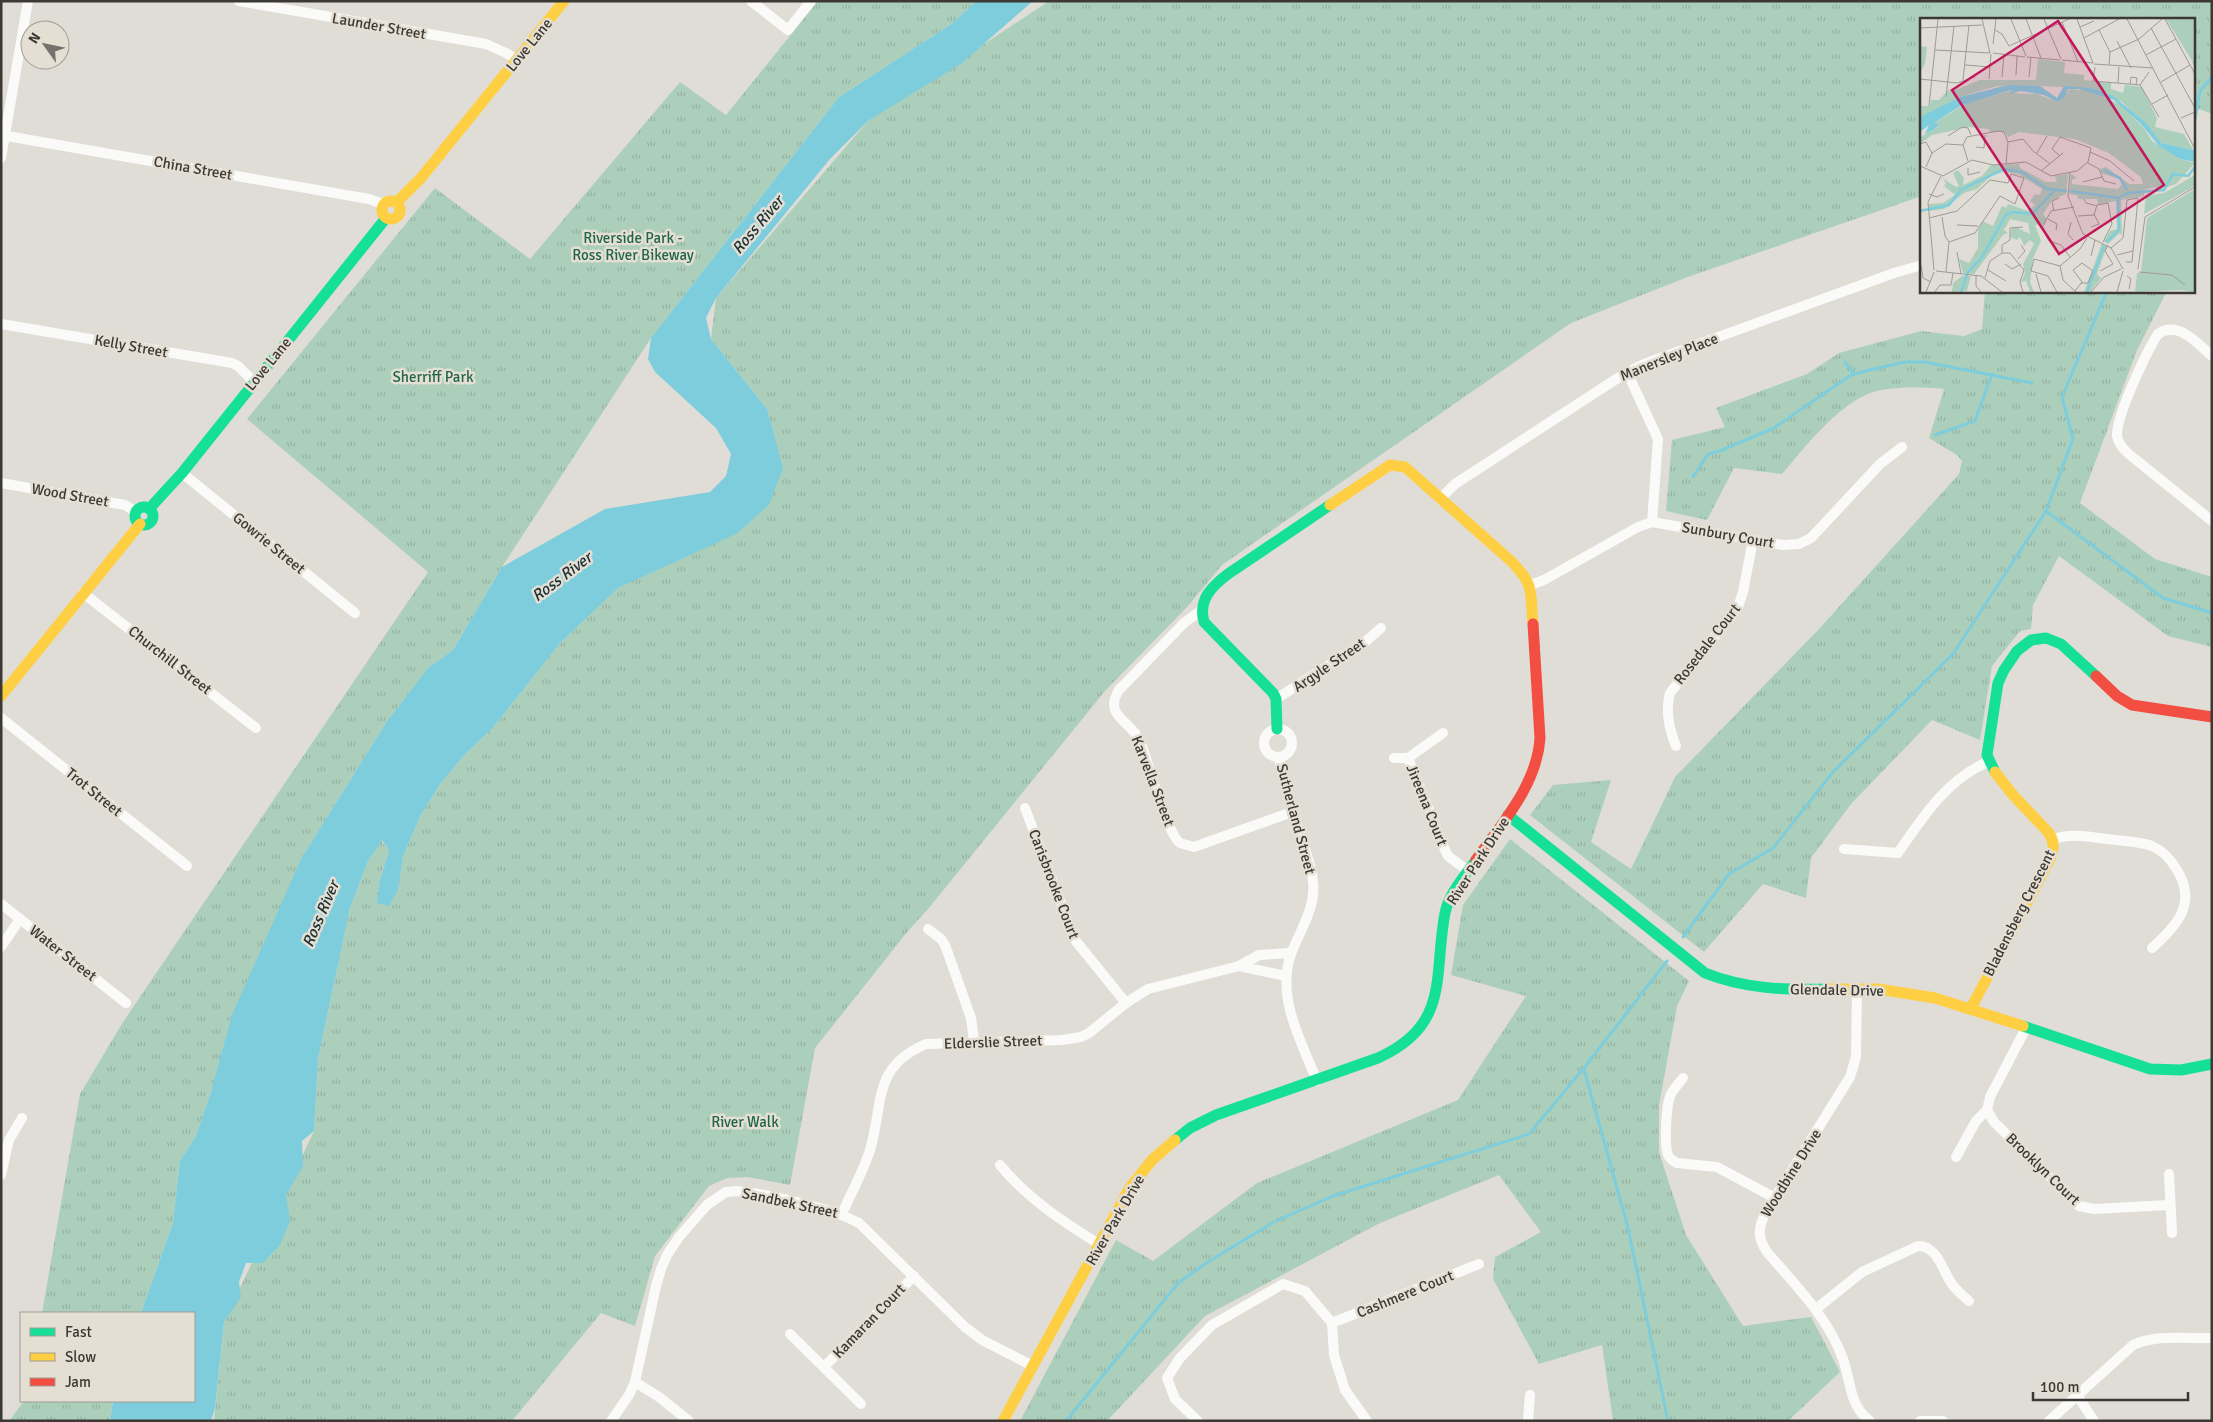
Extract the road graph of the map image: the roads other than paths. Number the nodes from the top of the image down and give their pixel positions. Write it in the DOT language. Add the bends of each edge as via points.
graph roads {
  1 [pos="28,1"];
  2 [pos="238,1"];
  3 [pos="564,1"];
  4 [pos="751,1"];
  5 [pos="811,1"];
  6 [pos="517,60"];
  7 [pos="3,135"];
  8 [pos="1,158"];
  9 [pos="397,202"];
  10 [pos="383,204"];
  11 [pos="386,218"];
  12 [pos="1920,266"];
  13 [pos="1,324"];
  14 [pos="2212,356"];
  15 [pos="1627,372"];
  16 [pos="254,382"];
  17 [pos="1902,447"];
  18 [pos="182,474"];
  19 [pos="1,483"];
  20 [pos="1441,498"];
  21 [pos="149,509"];
  22 [pos="136,512"];
  23 [pos="2212,521"];
  24 [pos="1652,522"];
  25 [pos="140,524"];
  26 [pos="1753,540"];
  27 [pos="1530,585"];
  28 [pos="83,593"];
  29 [pos="1200,611"];
  30 [pos="355,613"];
  31 [pos="1381,628"];
  32 [pos="1,696"];
  33 [pos="1276,699"];
  34 [pos="2212,717"];
  35 [pos="1,718"];
  36 [pos="256,728"];
  37 [pos="1277,729"];
  38 [pos="1443,733"];
  39 [pos="1676,746"];
  40 [pos="1279,757"];
  41 [pos="1394,758"];
  42 [pos="1408,758"];
  43 [pos="1988,762"];
  44 [pos="1025,808"];
  45 [pos="1292,812"];
  46 [pos="1508,815"];
  47 [pos="2054,839"];
  48 [pos="1844,849"];
  49 [pos="187,866"];
  50 [pos="1468,871"];
  51 [pos="1,904"];
  52 [pos="20,919"];
  53 [pos="928,929"];
  54 [pos="1,947"];
  55 [pos="2152,948"];
  56 [pos="1292,953"];
  57 [pos="1239,966"];
  58 [pos="1286,976"];
  59 [pos="1857,988"];
  60 [pos="126,1002"];
  61 [pos="1126,1003"];
  62 [pos="1971,1008"];
  63 [pos="2026,1028"];
  64 [pos="974,1042"];
  65 [pos="2212,1064"];
  66 [pos="1683,1078"];
  67 [pos="1317,1081"];
  68 [pos="1986,1110"];
  69 [pos="22,1118"];
  70 [pos="1956,1157"];
  71 [pos="1000,1165"];
  72 [pos="1,1174"];
  73 [pos="2169,1174"];
  74 [pos="1775,1198"];
  75 [pos="2169,1204"];
  76 [pos="842,1214"];
  77 [pos="2172,1233"];
  78 [pos="1099,1244"];
  79 [pos="1479,1264"];
  80 [pos="914,1276"];
  81 [pos="1969,1301"];
  82 [pos="1816,1309"];
  83 [pos="1332,1323"];
  84 [pos="790,1334"];
  85 [pos="2212,1338"];
  86 [pos="1033,1366"];
  87 [pos="824,1367"];
  88 [pos="635,1382"];
  89 [pos="1530,1395"];
  90 [pos="2077,1395"];
  91 [pos="861,1404"];
  92 [pos="611,1421"];
  93 [pos="689,1421"];
  94 [pos="1004,1421"];
  95 [pos="1198,1421"];
  96 [pos="1367,1421"];
  97 [pos="1528,1421"];
  98 [pos="1870,1421"];
  99 [pos="1920,1421"];
  100 [pos="1943,1421"];
  101 [pos="2049,1421"];
  102 [pos="2094,1421"];
  1 -- 7 [label="street"];
  2 -- 6 [label="street, Launder Street" via="486,44"];
  3 -- 6 [label="street, Love Lane"];
  4 -- 5 [label="street" via="788,30"];
  6 -- 9 [label="street, Love Lane" via="421,178"];
  7 -- 8 [label="street"];
  7 -- 10 [label="street, China Street"];
  9 -- 10 [label="street"];
  9 -- 11 [label="street" via="400,214 393,219"];
  10 -- 11 [label="street"];
  11 -- 16 [label="street, Love Lane"];
  12 -- 15 [label="street, Manersley Place"];
  13 -- 16 [label="street, Kelly Street" via="232,364"];
  14 -- 23 [label="street" via="2180,331 2172,328 2158,334 2128,398 2117,436 2130,455"];
  15 -- 20 [label="street, Manersley Place" via="1455,484"];
  15 -- 24 [label="street" via="1658,439"];
  16 -- 18 [label="street, Love Lane"];
  17 -- 26 [label="street, Sunbury Court" via="1880,464 1805,542 1783,545"];
  18 -- 21 [label="street, Love Lane"];
  18 -- 30 [label="street, Gowrie Street"];
  19 -- 22 [label="street, Wood Street" via="125,505"];
  20 -- 27 [label="street" via="1512,562"];
  20 -- 29 [label="street" via="1405,467 1390,465 1228,574 1202,600"];
  21 -- 22 [label="street" via="142,507"];
  21 -- 25 [label="street" via="153,516 150,522"];
  22 -- 25 [label="street" via="135,517"];
  24 -- 26 [label="street, Sunbury Court"];
  24 -- 27 [label="street"];
  25 -- 28 [label="street"];
  26 -- 39 [label="street, Rosedale Court" via="1744,592 1738,607 1670,693 1670,726"];
  27 -- 46 [label="street, River Park Drive" via="1539,755 1528,785"];
  28 -- 32 [label="street"];
  28 -- 36 [label="street, Churchill Street"];
  29 -- 33 [label="street" via="1208,628 1270,688"];
  29 -- 45 [label="street, Karvella Street" via="1184,623 1119,690 1113,703 1114,710 1139,739 1170,827 1180,843 1194,847"];
  31 -- 33 [label="street, Argyle Street" via="1365,642"];
  33 -- 37 [label="street"];
  34 -- 43 [label="street" via="2129,704 2110,692 2065,646 2050,639 2032,640 2025,642 2001,672"];
  35 -- 49 [label="street, Trot Street"];
  37 -- 40 [label="street" via="1288,733 1292,744 1289,751"];
  37 -- 40 [label="street" via="1267,735 1264,746 1271,755"];
  38 -- 42 [label="street, Jireena Court"];
  40 -- 45 [label="street, Sutherland Street"];
  41 -- 42 [label="street, Jireena Court"];
  42 -- 50 [label="street, Jireena Court" via="1448,856"];
  43 -- 47 [label="street, Bladensberg Crescent"];
  43 -- 48 [label="street" via="1968,772 1929,809 1898,853"];
  44 -- 61 [label="street, Carisbrooke Court" via="1074,940"];
  45 -- 56 [label="street, Sutherland Street" via="1311,868 1314,888 1312,904"];
  46 -- 50 [label="street, River Park Drive"];
  46 -- 59 [label="street, Glendale Drive" via="1705,973 1749,988"];
  47 -- 55 [label="street" via="2071,834 2146,844 2168,857 2184,882 2186,900 2181,915 2166,936"];
  47 -- 62 [label="street, Bladensberg Crescent" via="2050,859"];
  50 -- 67 [label="street, River Park Drive" via="1445,912 1436,992 1422,1026 1394,1051"];
  51 -- 52 [label="street, Water Street"];
  52 -- 54 [label="street"];
  52 -- 60 [label="street, Water Street"];
  53 -- 64 [label="street" via="945,945 971,1018"];
  56 -- 57 [label="street, Elderslie Street" via="1259,955"];
  56 -- 58 [label="street, Sutherland Street"];
  57 -- 58 [label="street, Elderslie Street"];
  57 -- 61 [label="street, Elderslie Street" via="1148,989"];
  58 -- 67 [label="street, Sutherland Street" via="1289,1008"];
  59 -- 62 [label="street, Glendale Drive" via="1914,993"];
  59 -- 74 [label="street, Woodbine Drive" via="1856,1058 1850,1077"];
  61 -- 64 [label="street, Elderslie Street" via="1081,1037"];
  62 -- 63 [label="street, Glendale Drive"];
  63 -- 65 [label="street, Glendale Drive" via="2150,1069 2194,1070"];
  63 -- 68 [label="street"];
  64 -- 76 [label="street, Elderslie Street" via="926,1044 909,1051 890,1069 868,1156"];
  66 -- 74 [label="street" via="1670,1096 1668,1105 1667,1145 1672,1160 1717,1167"];
  67 -- 78 [label="street, River Park Drive" via="1225,1112 1180,1136 1142,1172"];
  68 -- 70 [label="street" via="1976,1121"];
  68 -- 75 [label="street, Brooklyn Court" via="1994,1122 2079,1206 2094,1210"];
  69 -- 72 [label="street" via="9,1140"];
  71 -- 78 [label="street" via="1057,1218"];
  73 -- 75 [label="street"];
  74 -- 82 [label="street, Woodbine Drive" via="1760,1222 1758,1233 1761,1243"];
  75 -- 77 [label="street"];
  76 -- 80 [label="street, Sandbek Street" via="872,1234"];
  76 -- 88 [label="street, Sandbek Street" via="737,1191 726,1192 707,1205 679,1237 660,1269"];
  78 -- 86 [label="street, River Park Drive"];
  79 -- 83 [label="street, Cashmere Court"];
  80 -- 86 [label="street, Sandbek Street" via="973,1333"];
  80 -- 87 [label="street, Kamaran Court"];
  81 -- 82 [label="street" via="1952,1283 1931,1250 1918,1246 1862,1272"];
  82 -- 98 [label="street, Woodbine Drive" via="1839,1348 1855,1405"];
  83 -- 95 [label="street" via="1305,1291 1283,1284 1212,1325 1180,1358 1167,1378 1175,1399"];
  83 -- 96 [label="street" via="1334,1355 1345,1390"];
  84 -- 87 [label="street, Kamaran Court"];
  85 -- 90 [label="street" via="2141,1341 2125,1351"];
  86 -- 94 [label="street, River Park Drive"];
  87 -- 91 [label="street, Kamaran Court"];
  88 -- 92 [label="street, Sandbek Street"];
  88 -- 93 [label="street"];
  89 -- 97 [label="street"];
  90 -- 101 [label="street"];
  90 -- 102 [label="street"];
  99 -- 100 [label="street"];
}
